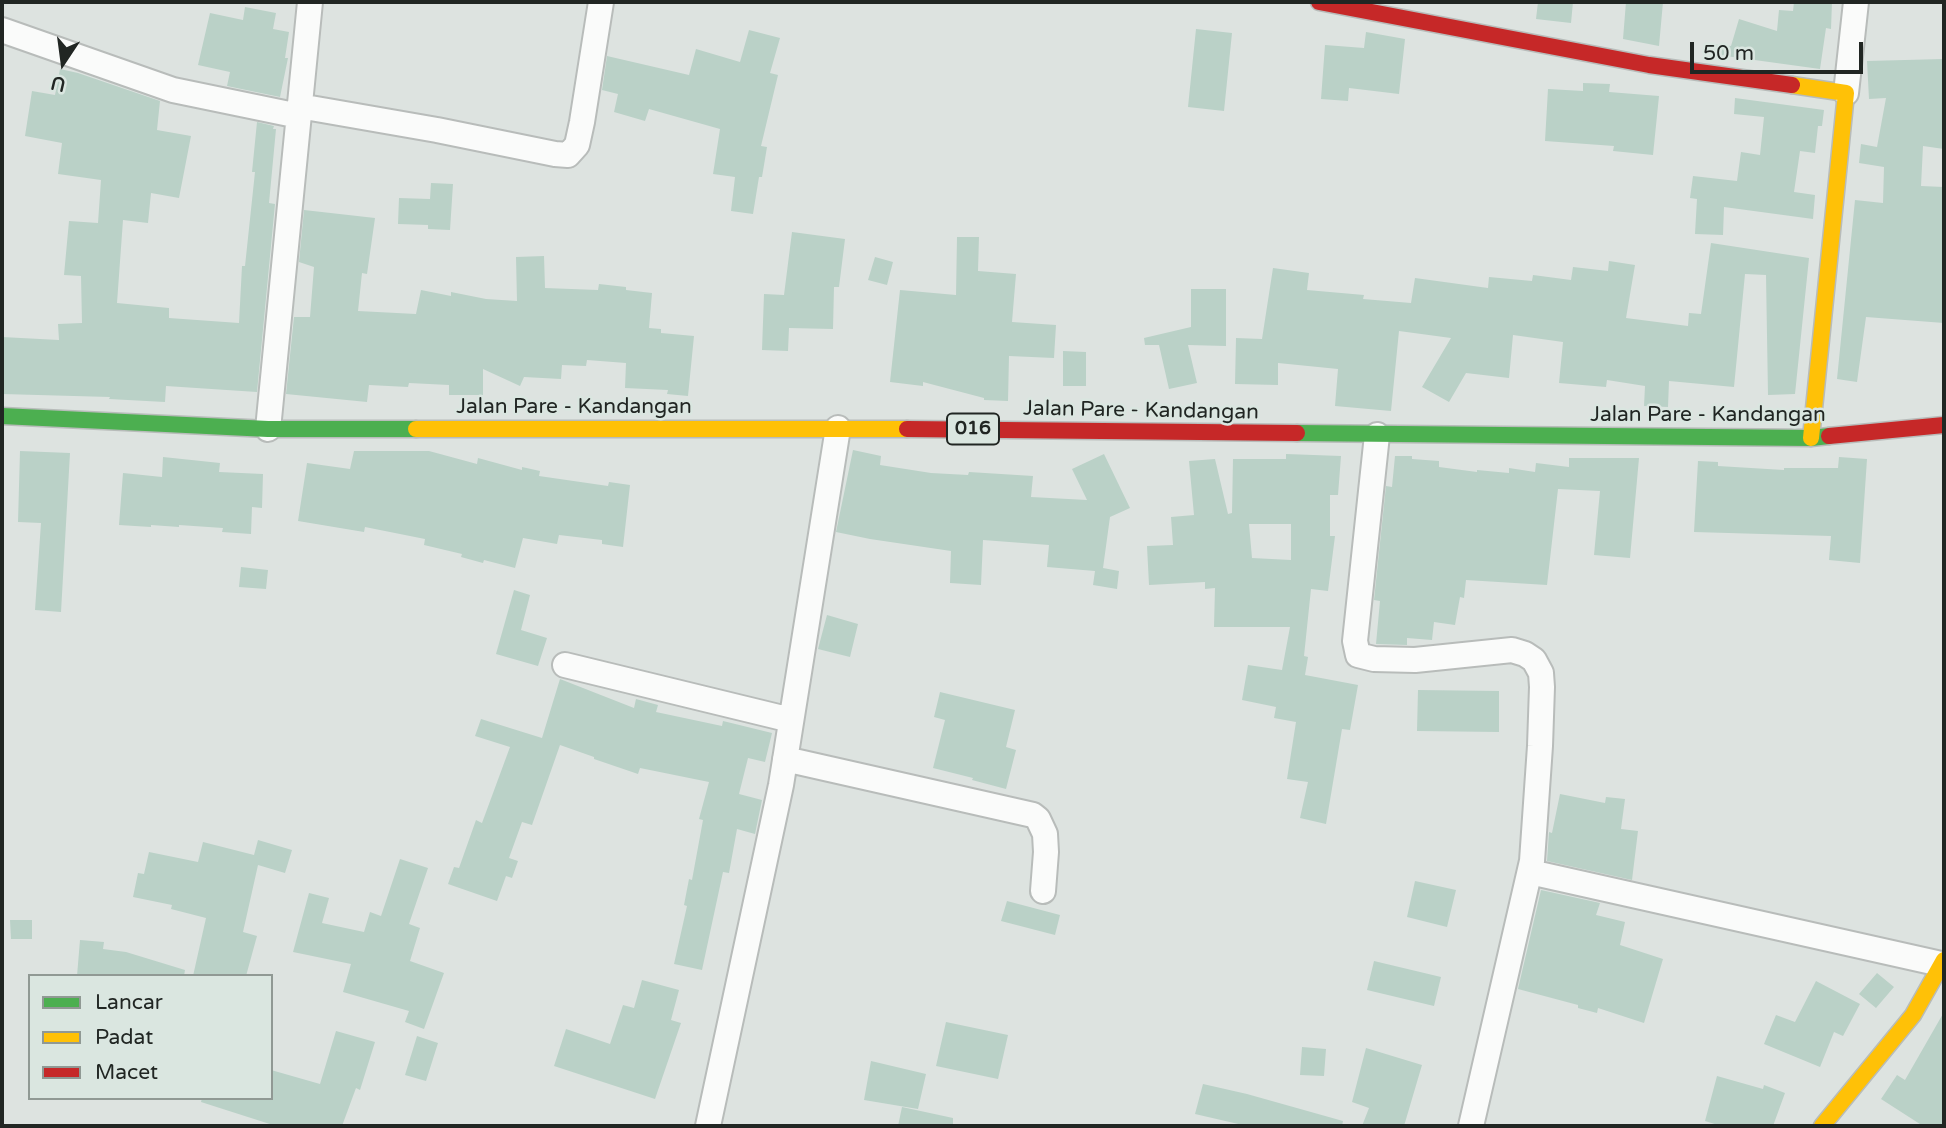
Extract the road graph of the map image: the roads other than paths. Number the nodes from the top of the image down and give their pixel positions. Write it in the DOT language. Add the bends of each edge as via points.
graph roads {
  1 [pos="310,2"];
  2 [pos="601,2"];
  3 [pos="1320,2"];
  4 [pos="1856,2"];
  5 [pos="2,30"];
  6 [pos="1846,93"];
  7 [pos="299,111"];
  8 [pos="2,416"];
  9 [pos="1944,425"];
  10 [pos="838,428"];
  11 [pos="268,429"];
  12 [pos="1377,435"];
  13 [pos="1811,438"];
  14 [pos="565,665"];
  15 [pos="791,720"];
  16 [pos="785,759"];
  17 [pos="1530,873"];
  18 [pos="1043,891"];
  19 [pos="1943,962"];
  20 [pos="708,1126"];
  21 [pos="1471,1126"];
  22 [pos="1822,1126"];
  1 -- 7 [label="street"];
  2 -- 7 [label="street" via="582,122 577,145 568,155 437,130"];
  3 -- 6 [label="main road" via="1650,65"];
  4 -- 6 [label="street"];
  5 -- 7 [label="street" via="173,90"];
  6 -- 13 [label="main road"];
  7 -- 11 [label="street"];
  8 -- 11 [label="main road, Jalan Pare - Kandangan / 016"];
  9 -- 13 [label="main road, Jalan Pare - Kandangan / 016"];
  10 -- 11 [label="main road, Jalan Pare - Kandangan / 016"];
  10 -- 12 [label="main road, Jalan Pare - Kandangan / 016"];
  10 -- 15 [label="street"];
  12 -- 13 [label="main road, Jalan Pare - Kandangan / 016"];
  12 -- 17 [label="street" via="1355,648 1361,657 1374,659 1415,660 1512,650 1534,660 1542,687"];
  14 -- 15 [label="street"];
  15 -- 16 [label="street"];
  16 -- 18 [label="street" via="1033,815 1045,834"];
  16 -- 20 [label="street"];
  17 -- 19 [label="street"];
  17 -- 21 [label="street"];
  19 -- 22 [label="main road" via="1913,1015"];
}
